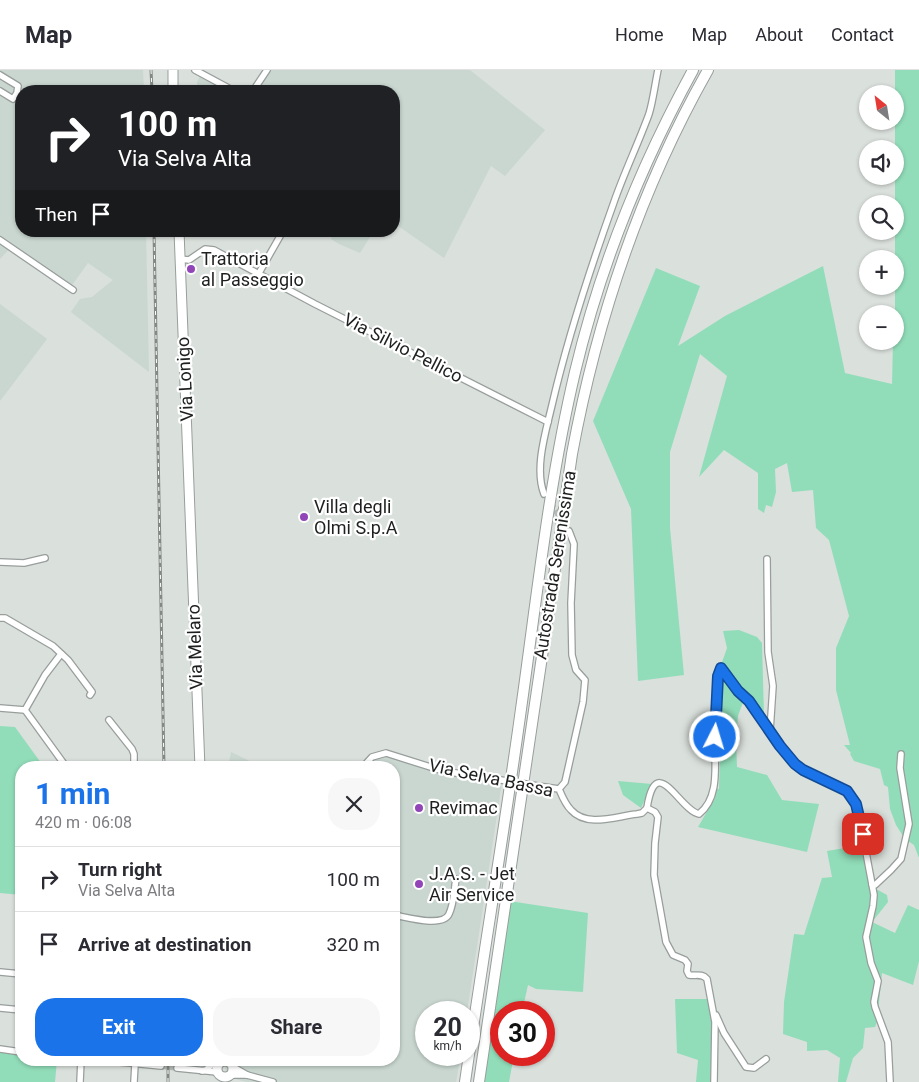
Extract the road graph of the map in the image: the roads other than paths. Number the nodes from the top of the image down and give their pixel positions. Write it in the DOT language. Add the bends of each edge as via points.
graph roads {
  1 [pos="173,70"];
  2 [pos="195,70"];
  3 [pos="267,70"];
  4 [pos="658,70"];
  5 [pos="693,70"];
  6 [pos="708,70"];
  7 [pos="0,76"];
  8 [pos="16,85"];
  9 [pos="173,85"];
  10 [pos="223,85"];
  11 [pos="257,85"];
  12 [pos="0,91"];
  13 [pos="15,96"];
  14 [pos="178,237"];
  15 [pos="280,237"];
  16 [pos="0,240"];
  17 [pos="179,259"];
  18 [pos="259,273"];
  19 [pos="73,290"];
  20 [pos="548,422"];
  21 [pos="544,494"];
  22 [pos="191,527"];
  23 [pos="569,531"];
  24 [pos="45,558"];
  25 [pos="767,558"];
  26 [pos="0,562"];
  27 [pos="0,618"];
  28 [pos="61,654"];
  29 [pos="90,695"];
  30 [pos="0,708"];
  31 [pos="25,710"];
  32 [pos="109,720"];
  33 [pos="770,731"];
  34 [pos="901,754"];
  35 [pos="63,761"];
  36 [pos="134,761"];
  37 [pos="200,761"];
  38 [pos="368,761"];
  39 [pos="559,789"];
  40 [pos="647,808"];
  41 [pos="456,879"];
  42 [pos="872,884"];
  43 [pos="400,916"];
  44 [pos="0,972"];
  45 [pos="15,973"];
  46 [pos="0,1008"];
  47 [pos="15,1009"];
  48 [pos="713,1009"];
  49 [pos="0,1048"];
  50 [pos="15,1051"];
  51 [pos="766,1059"];
  52 [pos="81,1066"];
  53 [pos="135,1066"];
  54 [pos="177,1068"];
  55 [pos="225,1070"];
  56 [pos="200,1071"];
  57 [pos="80,1082"];
  58 [pos="134,1082"];
  59 [pos="273,1082"];
  60 [pos="465,1082"];
  61 [pos="479,1082"];
  62 [pos="714,1082"];
  63 [pos="890,1082"];
  1 -- 9 [label="main road"];
  2 -- 10 [label="street"];
  3 -- 11 [label="street"];
  4 -- 20 [label="street" via="649,112 594,257 572,327"];
  5 -- 60 [label="highway, Autostrada Serenissima" via="624,217 597,294 575,372 548,517"];
  6 -- 61 [label="highway, Autostrada Serenissima" via="674,134 636,223 613,286 588,376 570,464"];
  7 -- 8 [label="street"];
  12 -- 13 [label="street" via="13,99"];
  14 -- 17 [label="main road, Via Lonigo"];
  15 -- 18 [label="street"];
  16 -- 19 [label="street"];
  17 -- 18 [label="street, Via Silvio Pellico" via="189,260 205,249 214,250"];
  17 -- 22 [label="main road, Via Lonigo"];
  18 -- 20 [label="street, Via Silvio Pellico"];
  20 -- 21 [label="street" via="539,471"];
  22 -- 37 [label="main road, Via Melaro"];
  23 -- 39 [label="street" via="574,544 572,655 576,670 585,680 565,782"];
  24 -- 26 [label="street" via="24,563"];
  25 -- 33 [label="street" via="768,652 773,686"];
  27 -- 28 [label="street" via="23,628"];
  28 -- 29 [label="street" via="92,692"];
  28 -- 31 [label="street"];
  30 -- 31 [label="street"];
  31 -- 35 [label="street"];
  32 -- 36 [label="street" via="132,748"];
  33 -- 40 [label="street" via="720,669 715,779 706,807 699,814 695,813 667,785 659,783 653,789"];
  33 -- 42 [label="street" via="795,764 839,786 852,797 859,815"];
  34 -- 42 [label="street" via="900,768 909,824 900,859 881,880"];
  38 -- 39 [label="street, Via Selva Bassa, bridge" via="386,752 443,771"];
  39 -- 40 [label="street, Via Selva Bassa" via="570,809 583,818 637,814"];
  40 -- 48 [label="street" via="658,817 654,875 666,942 674,955 688,964 689,975 707,979"];
  41 -- 43 [label="street" via="449,914 444,920 438,922"];
  42 -- 63 [label="street" via="874,901 866,938 878,981 874,1002 888,1042"];
  44 -- 45 [label="street"];
  46 -- 47 [label="street"];
  48 -- 51 [label="street" via="743,1065 754,1068"];
  48 -- 62 [label="street"];
  49 -- 50 [label="street"];
  52 -- 57 [label="street"];
  53 -- 58 [label="street"];
  54 -- 56 [label="street"];
  55 -- 56 [label="street"];
  55 -- 56 [label="street"];
  55 -- 59 [label="street"];
}
